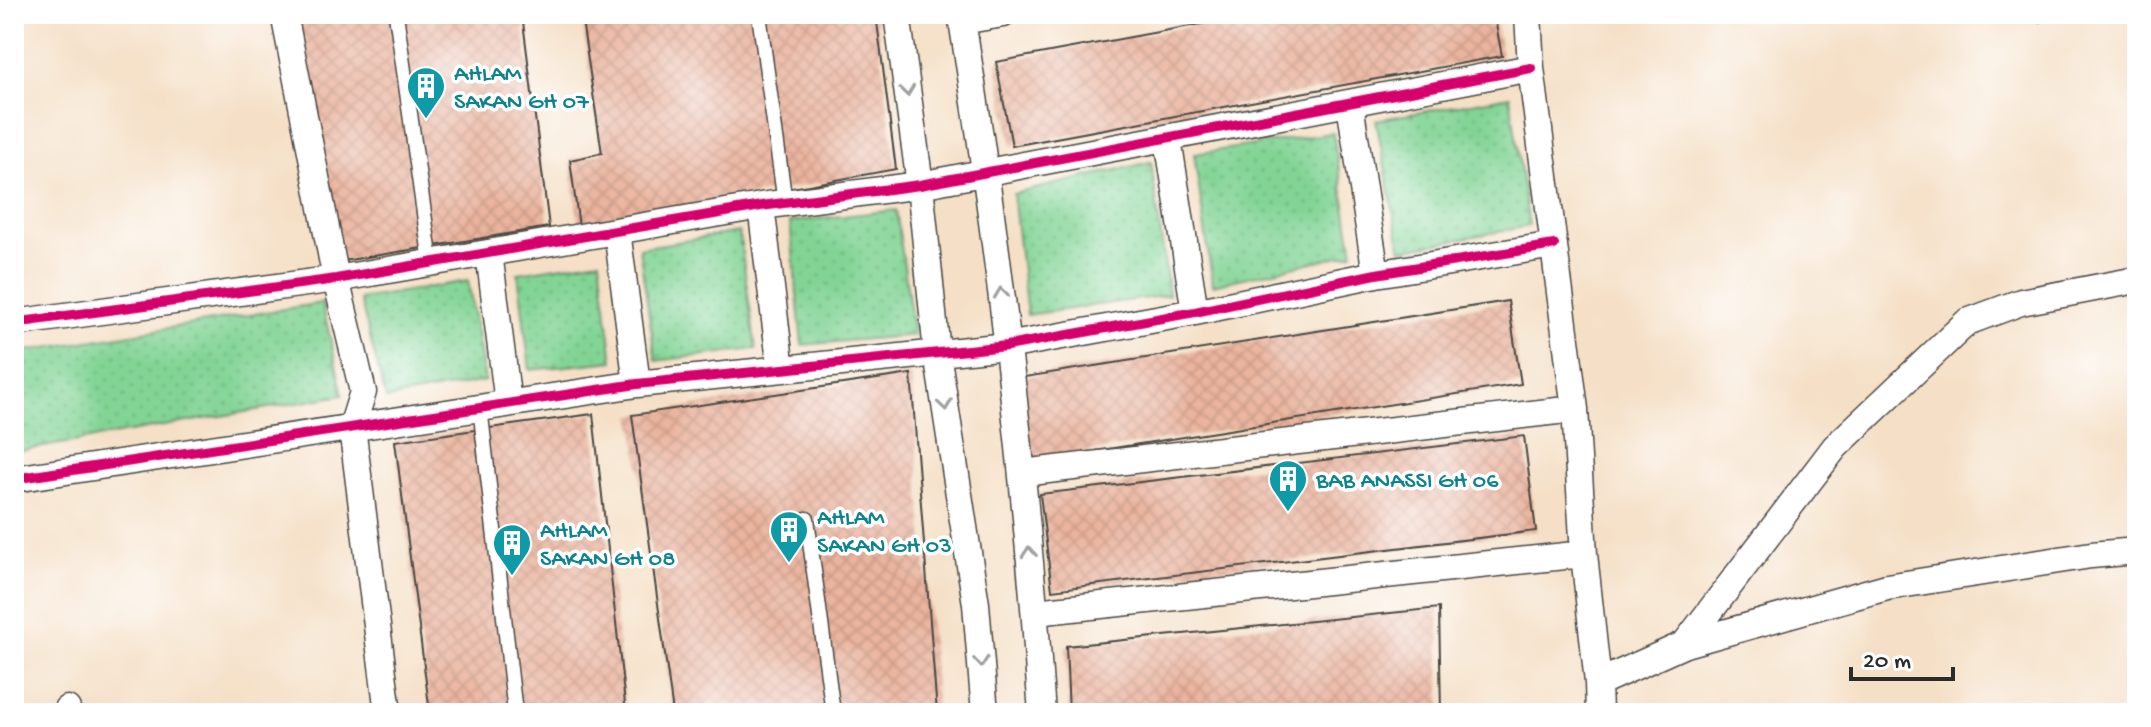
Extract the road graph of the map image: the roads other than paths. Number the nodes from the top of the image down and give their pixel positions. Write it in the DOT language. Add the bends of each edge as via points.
graph roads {
  1 [pos="284,14"];
  2 [pos="396,14"];
  3 [pos="759,14"];
  4 [pos="897,14"];
  5 [pos="1003,14"];
  6 [pos="1528,14"];
  7 [pos="2022,14"];
  8 [pos="2040,14"];
  9 [pos="961,17"];
  10 [pos="1531,68"];
  11 [pos="1350,104"];
  12 [pos="1168,139"];
  13 [pos="987,173"];
  14 [pos="920,185"];
  15 [pos="773,204"];
  16 [pos="617,231"];
  17 [pos="1554,245"];
  18 [pos="489,253"];
  19 [pos="431,263"];
  20 [pos="1376,274"];
  21 [pos="336,279"];
  22 [pos="2137,280"];
  23 [pos="1195,312"];
  24 [pos="14,323"];
  25 [pos="1007,346"];
  26 [pos="937,353"];
  27 [pos="781,369"];
  28 [pos="637,384"];
  29 [pos="508,403"];
  30 [pos="480,407"];
  31 [pos="1575,409"];
  32 [pos="352,427"];
  33 [pos="1022,473"];
  34 [pos="14,479"];
  35 [pos="807,519"];
  36 [pos="2137,551"];
  37 [pos="1584,554"];
  38 [pos="1035,612"];
  39 [pos="1685,644"];
  40 [pos="1598,683"];
  41 [pos="388,713"];
  42 [pos="515,713"];
  43 [pos="833,713"];
  44 [pos="985,713"];
  45 [pos="1042,713"];
  46 [pos="1599,713"];
  1 -- 21 [label="street"];
  2 -- 19 [label="lane"];
  3 -- 15 [label="lane"];
  4 -- 14 [label="street, one-way"];
  5 -- 9 [label="street"];
  6 -- 10 [label="street"];
  7 -- 8 [label="lane"];
  9 -- 13 [label="street"];
  10 -- 11 [label="street"];
  10 -- 17 [label="street"];
  11 -- 12 [label="street"];
  11 -- 20 [label="street"];
  12 -- 13 [label="street"];
  12 -- 23 [label="street"];
  13 -- 14 [label="street"];
  25 -- 13 [label="street, one-way"];
  14 -- 15 [label="street"];
  14 -- 26 [label="street"];
  15 -- 16 [label="street"];
  15 -- 27 [label="street"];
  16 -- 18 [label="street"];
  16 -- 28 [label="street"];
  17 -- 20 [label="street"];
  17 -- 31 [label="street"];
  18 -- 19 [label="street"];
  18 -- 29 [label="street"];
  19 -- 21 [label="street"];
  20 -- 23 [label="street"];
  21 -- 24 [label="street"];
  21 -- 32 [label="street" via="363,392"];
  22 -- 39 [label="street" via="2021,302 1967,322 1835,447"];
  23 -- 25 [label="street"];
  25 -- 26 [label="street"];
  25 -- 33 [label="street"];
  26 -- 27 [label="street"];
  26 -- 44 [label="street, one-way" via="976,604"];
  27 -- 28 [label="street"];
  28 -- 29 [label="street"];
  29 -- 30 [label="street"];
  30 -- 32 [label="street"];
  30 -- 42 [label="lane"];
  31 -- 33 [label="street"];
  31 -- 37 [label="street"];
  32 -- 34 [label="street"];
  32 -- 41 [label="street"];
  38 -- 33 [label="street, one-way"];
  35 -- 43 [label="lane"];
  36 -- 39 [label="street" via="1887,587"];
  37 -- 38 [label="street"];
  37 -- 40 [label="street"];
  38 -- 45 [label="street"];
  39 -- 40 [label="street"];
  40 -- 46 [label="street"];
}
